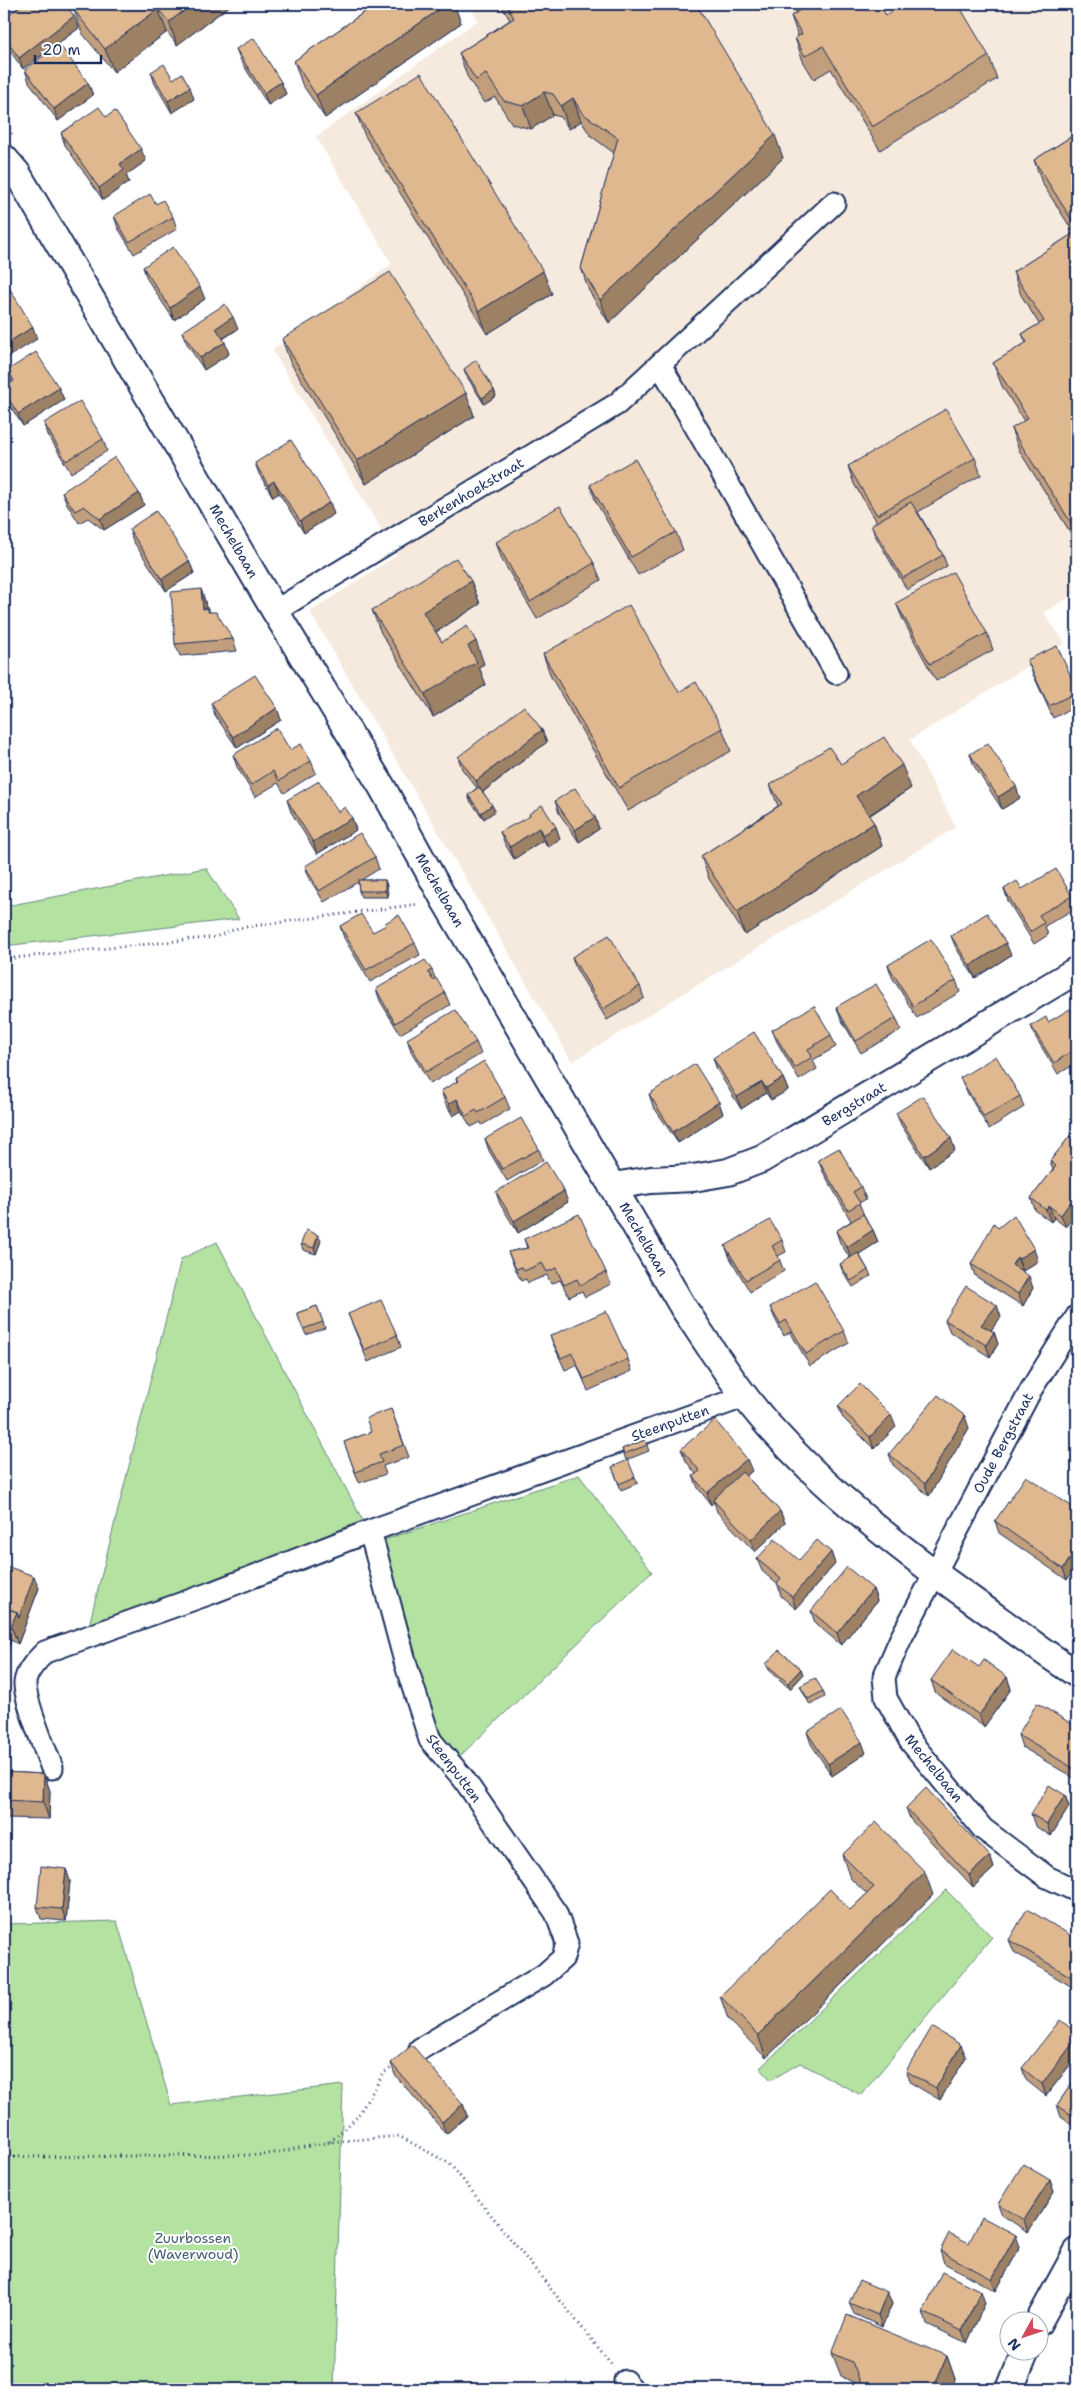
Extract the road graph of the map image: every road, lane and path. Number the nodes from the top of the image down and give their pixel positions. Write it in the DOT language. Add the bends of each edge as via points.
graph roads {
  1 [pos="4,140"];
  2 [pos="11,166"];
  3 [pos="834,203"];
  4 [pos="661,366"];
  5 [pos="275,611"];
  6 [pos="836,673"];
  7 [pos="445,901"];
  8 [pos="4,959"];
  9 [pos="1077,970"];
  10 [pos="613,1186"];
  11 [pos="1077,1316"];
  12 [pos="744,1394"];
  13 [pos="370,1531"];
  14 [pos="935,1574"];
  15 [pos="1077,1674"];
  16 [pos="52,1768"];
  17 [pos="1077,1892"];
  18 [pos="420,2049"];
  19 [pos="384,2073"];
  20 [pos="330,2142"];
  21 [pos="4,2157"];
  22 [pos="1077,2252"];
  23 [pos="1045,2310"];
  24 [pos="1022,2360"];
  25 [pos="629,2385"];
  26 [pos="1010,2389"];
  1 -- 2 [label="street, Mechelbaan"];
  2 -- 5 [label="street, Mechelbaan"];
  3 -- 4 [label="street, Berkenhoekstraat"];
  4 -- 5 [label="street, Berkenhoekstraat" via="617,404"];
  4 -- 6 [label="street"];
  5 -- 7 [label="street, Mechelbaan" via="382,788"];
  7 -- 8 [label="path" via="238,928 215,937"];
  7 -- 10 [label="street, Mechelbaan"];
  9 -- 10 [label="street, Bergstraat" via="762,1159 728,1172"];
  10 -- 12 [label="street, Mechelbaan" via="683,1307"];
  11 -- 14 [label="street, Oude Bergstraat" via="1032,1388"];
  12 -- 13 [label="street, Steenputten"];
  12 -- 14 [label="street, Mechelbaan" via="768,1425 829,1487 862,1518"];
  13 -- 16 [label="street, Steenputten" via="46,1652 34,1662 25,1683"];
  13 -- 18 [label="street, Steenputten" via="413,1690 430,1740 463,1778 556,1913 566,1943 563,1958 544,1975"];
  14 -- 15 [label="street, Mechelbaan"];
  14 -- 17 [label="street, Mechelbaan" via="884,1677 886,1698 910,1741 983,1829 1048,1877"];
  19 -- 20 [label="path" via="357,2117"];
  20 -- 21 [label="path" via="262,2155"];
  20 -- 25 [label="path" via="399,2136 450,2164"];
  22 -- 23 [label="street"];
  24 -- 26 [label="street"];
}
